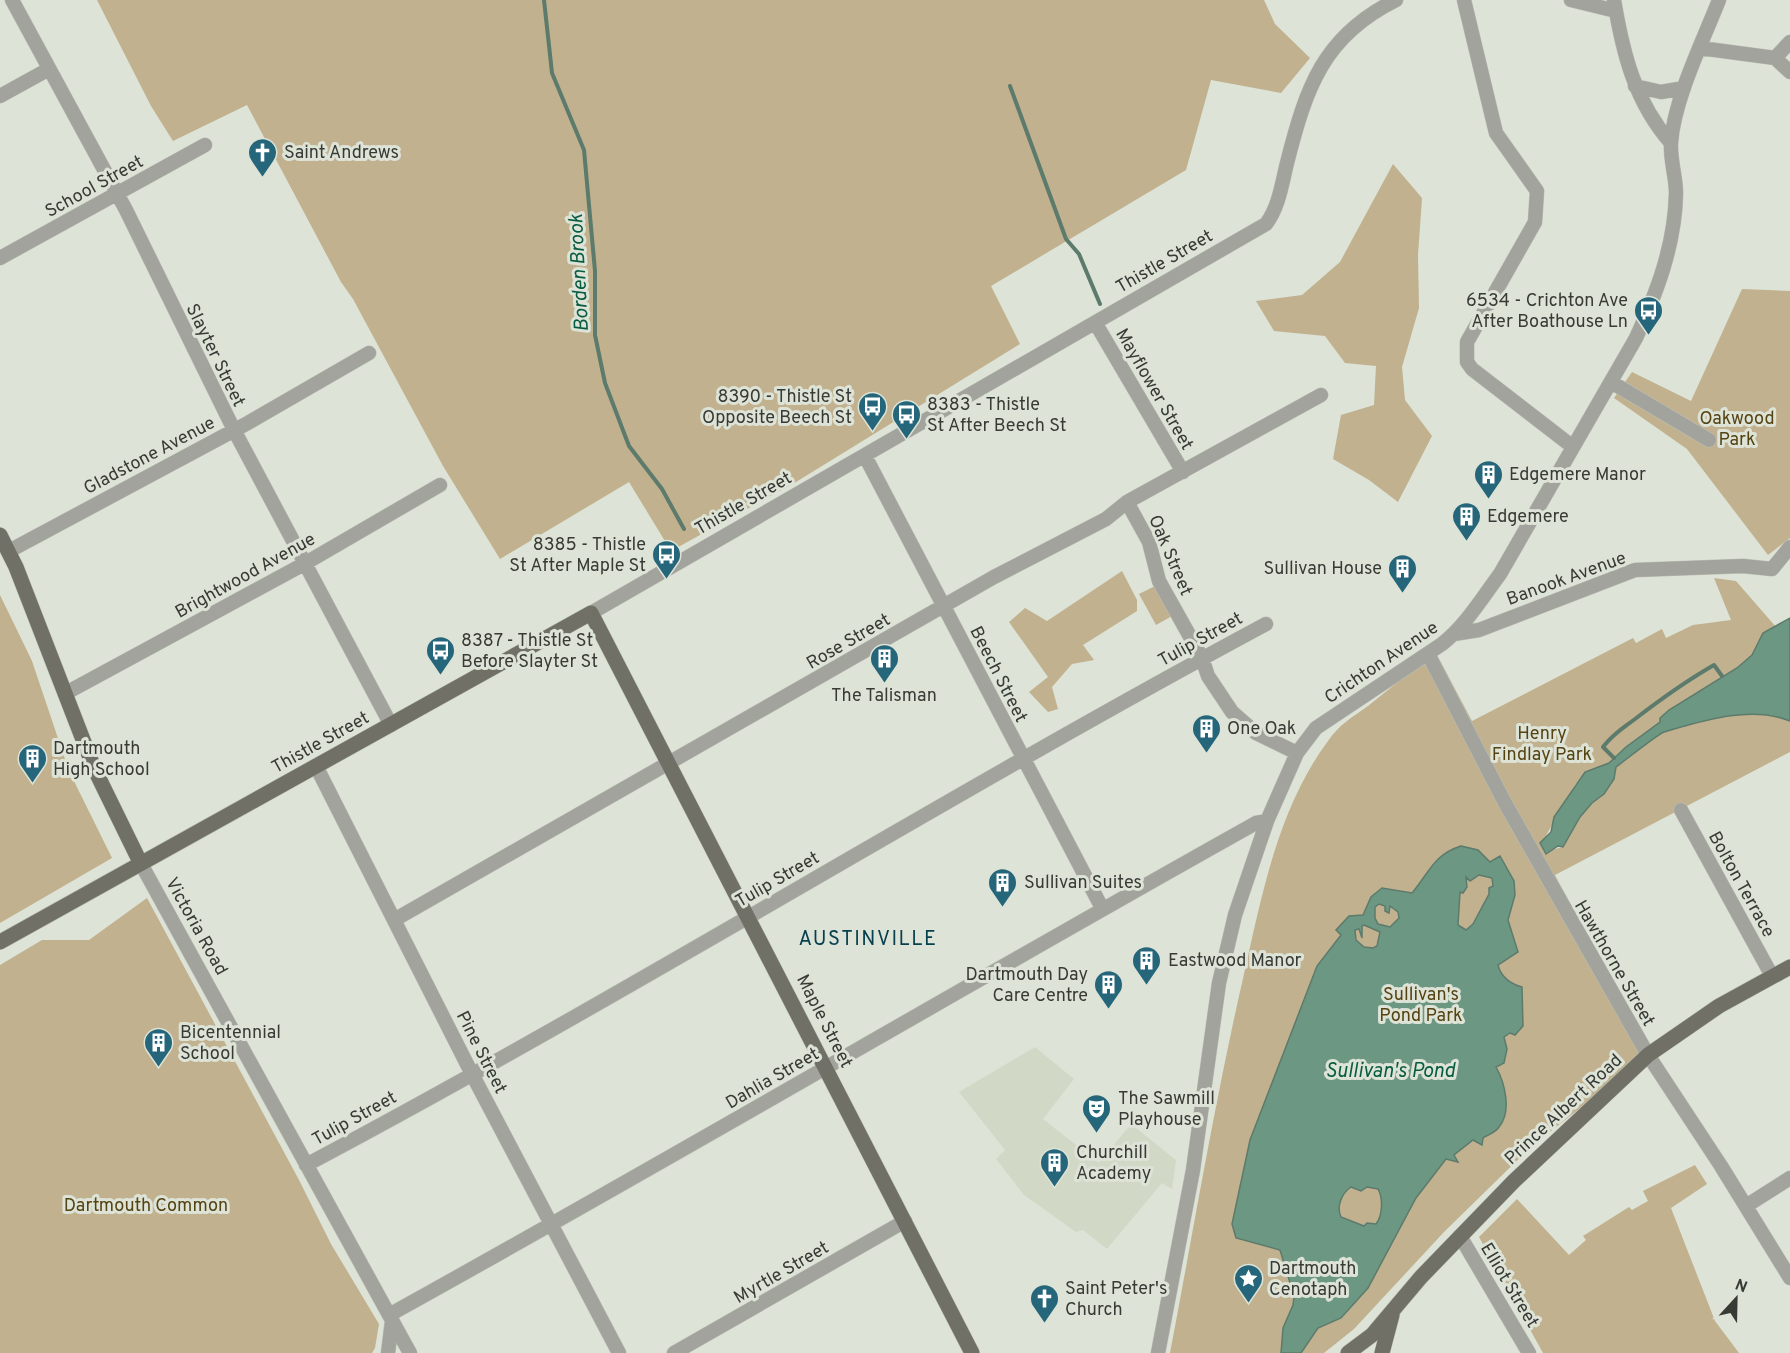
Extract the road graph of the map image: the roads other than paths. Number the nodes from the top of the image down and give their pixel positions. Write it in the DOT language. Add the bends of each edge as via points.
graph roads {
  1 [pos="12,0"];
  2 [pos="1396,0"];
  3 [pos="1464,0"];
  4 [pos="1571,0"];
  5 [pos="1719,0"];
  6 [pos="1615,5"];
  7 [pos="1790,42"];
  8 [pos="1701,48"];
  9 [pos="1775,58"];
  10 [pos="49,69"];
  11 [pos="1790,72"];
  12 [pos="1635,86"];
  13 [pos="1684,88"];
  14 [pos="0,96"];
  15 [pos="1671,143"];
  16 [pos="205,145"];
  17 [pos="118,195"];
  18 [pos="0,258"];
  19 [pos="1096,324"];
  20 [pos="369,353"];
  21 [pos="1611,382"];
  22 [pos="1321,395"];
  23 [pos="234,430"];
  24 [pos="1709,440"];
  25 [pos="1573,447"];
  26 [pos="865,456"];
  27 [pos="1183,472"];
  28 [pos="440,485"];
  29 [pos="1127,502"];
  30 [pos="0,535"];
  31 [pos="1790,547"];
  32 [pos="9,551"];
  33 [pos="304,564"];
  34 [pos="945,607"];
  35 [pos="591,613"];
  36 [pos="1266,624"];
  37 [pos="1454,634"];
  38 [pos="1428,654"];
  39 [pos="1202,658"];
  40 [pos="66,693"];
  41 [pos="391,724"];
  42 [pos="1297,753"];
  43 [pos="1022,759"];
  44 [pos="670,764"];
  45 [pos="316,766"];
  46 [pos="1681,810"];
  47 [pos="1267,820"];
  48 [pos="140,862"];
  49 [pos="1102,908"];
  50 [pos="749,915"];
  51 [pos="393,920"];
  52 [pos="0,942"];
  53 [pos="1790,967"];
  54 [pos="1772,976"];
  55 [pos="1648,1055"];
  56 [pos="827,1067"];
  57 [pos="472,1074"];
  58 [pos="306,1165"];
  59 [pos="1790,1178"];
  60 [pos="1746,1206"];
  61 [pos="905,1221"];
  62 [pos="553,1226"];
  63 [pos="1460,1236"];
  64 [pos="1790,1278"];
  65 [pos="1392,1314"];
  66 [pos="391,1318"];
  67 [pos="388,1353"];
  68 [pos="410,1353"];
  69 [pos="619,1353"];
  70 [pos="674,1353"];
  71 [pos="972,1353"];
  72 [pos="1158,1353"];
  73 [pos="1348,1353"];
  74 [pos="1382,1353"];
  75 [pos="1529,1353"];
  1 -- 10 [label="street, Slayter Street"];
  2 -- 19 [label="street, Thistle Street" via="1360,20 1331,51 1309,89 1276,206 1266,224"];
  3 -- 25 [label="street" via="1496,133 1537,191 1534,222 1467,342 1467,362"];
  4 -- 6 [label="street"];
  5 -- 8 [label="street, Crichton Avenue"];
  6 -- 12 [label="street"];
  7 -- 9 [label="street"];
  8 -- 9 [label="street"];
  8 -- 13 [label="street, Crichton Avenue"];
  9 -- 11 [label="street"];
  10 -- 14 [label="street"];
  10 -- 17 [label="street, Slayter Street"];
  12 -- 13 [label="street" via="1661,92"];
  12 -- 15 [label="street" via="1650,119"];
  13 -- 15 [label="street, Crichton Avenue"];
  15 -- 21 [label="street, Crichton Avenue" via="1676,192 1665,267 1649,310"];
  16 -- 17 [label="street, School Street"];
  17 -- 18 [label="street, School Street"];
  17 -- 23 [label="street, Slayter Street"];
  19 -- 26 [label="street, Thistle Street"];
  19 -- 27 [label="street, Mayflower Street"];
  20 -- 23 [label="street, Gladstone Avenue"];
  21 -- 24 [label="street"];
  21 -- 25 [label="street, Crichton Avenue"];
  22 -- 27 [label="street, Rose Street"];
  23 -- 32 [label="street, Gladstone Avenue"];
  23 -- 33 [label="street, Slayter Street"];
  25 -- 37 [label="street, Crichton Avenue" via="1500,574"];
  26 -- 34 [label="street, Beech Street"];
  26 -- 35 [label="street, Thistle Street"];
  27 -- 29 [label="street, Rose Street"];
  28 -- 33 [label="street, Brightwood Avenue"];
  29 -- 34 [label="street, Rose Street" via="1106,519"];
  29 -- 39 [label="street, Oak Street" via="1149,543 1160,580"];
  30 -- 32 [label="main road, Victoria Road"];
  31 -- 37 [label="street, Banook Avenue" via="1772,569 1743,566 1635,570 1479,630"];
  32 -- 40 [label="main road, Victoria Road"];
  33 -- 40 [label="street, Brightwood Avenue"];
  33 -- 41 [label="street, Slayter Street"];
  34 -- 43 [label="street, Beech Street"];
  34 -- 44 [label="street, Rose Street"];
  35 -- 41 [label="main road, Thistle Street"];
  35 -- 44 [label="main road, Maple Street"];
  36 -- 39 [label="street, Tulip Street"];
  37 -- 38 [label="street, Crichton Avenue"];
  38 -- 42 [label="street, Crichton Avenue" via="1316,728"];
  38 -- 55 [label="street, Hawthorne Street" via="1505,803"];
  39 -- 42 [label="street, Oak Street" via="1208,675 1232,712 1256,733"];
  39 -- 43 [label="street, Tulip Street"];
  40 -- 48 [label="main road, Victoria Road" via="94,768"];
  41 -- 45 [label="main road, Thistle Street"];
  42 -- 47 [label="street, Crichton Avenue"];
  43 -- 49 [label="street, Beech Street"];
  43 -- 50 [label="street, Tulip Street"];
  44 -- 50 [label="main road, Maple Street"];
  44 -- 51 [label="street, Rose Street"];
  45 -- 48 [label="main road, Thistle Street"];
  45 -- 51 [label="street, Pine Street"];
  46 -- 54 [label="street, Bolton Terrace"];
  47 -- 49 [label="street, Dahlia Street"];
  47 -- 72 [label="street, Crichton Avenue" via="1235,915 1219,983 1193,1170"];
  48 -- 52 [label="main road, Thistle Street"];
  48 -- 58 [label="street, Victoria Road"];
  49 -- 56 [label="street, Dahlia Street"];
  50 -- 56 [label="main road, Maple Street"];
  50 -- 57 [label="street, Tulip Street"];
  51 -- 57 [label="street, Pine Street"];
  53 -- 54 [label="main road, Prince Albert Road"];
  54 -- 55 [label="main road, Prince Albert Road" via="1719,1006"];
  55 -- 60 [label="street, Hawthorne Street"];
  55 -- 63 [label="main road, Prince Albert Road"];
  56 -- 61 [label="main road, Maple Street"];
  56 -- 62 [label="street, Dahlia Street"];
  57 -- 58 [label="street, Tulip Street"];
  57 -- 62 [label="street, Pine Street"];
  58 -- 66 [label="street, Victoria Road"];
  59 -- 60 [label="street"];
  60 -- 64 [label="street, Hawthorne Street"];
  61 -- 70 [label="street, Myrtle Street"];
  61 -- 71 [label="main road, Maple Street"];
  62 -- 66 [label="street, Dahlia Street"];
  62 -- 69 [label="street, Pine Street"];
  63 -- 65 [label="main road, Prince Albert Road" via="1421,1276"];
  63 -- 75 [label="street, Elliot Street"];
  65 -- 73 [label="main road, Prince Albert Road"];
  65 -- 74 [label="main road, Prince Albert Road"];
  66 -- 67 [label="street"];
  66 -- 68 [label="street, Victoria Road"];
}
